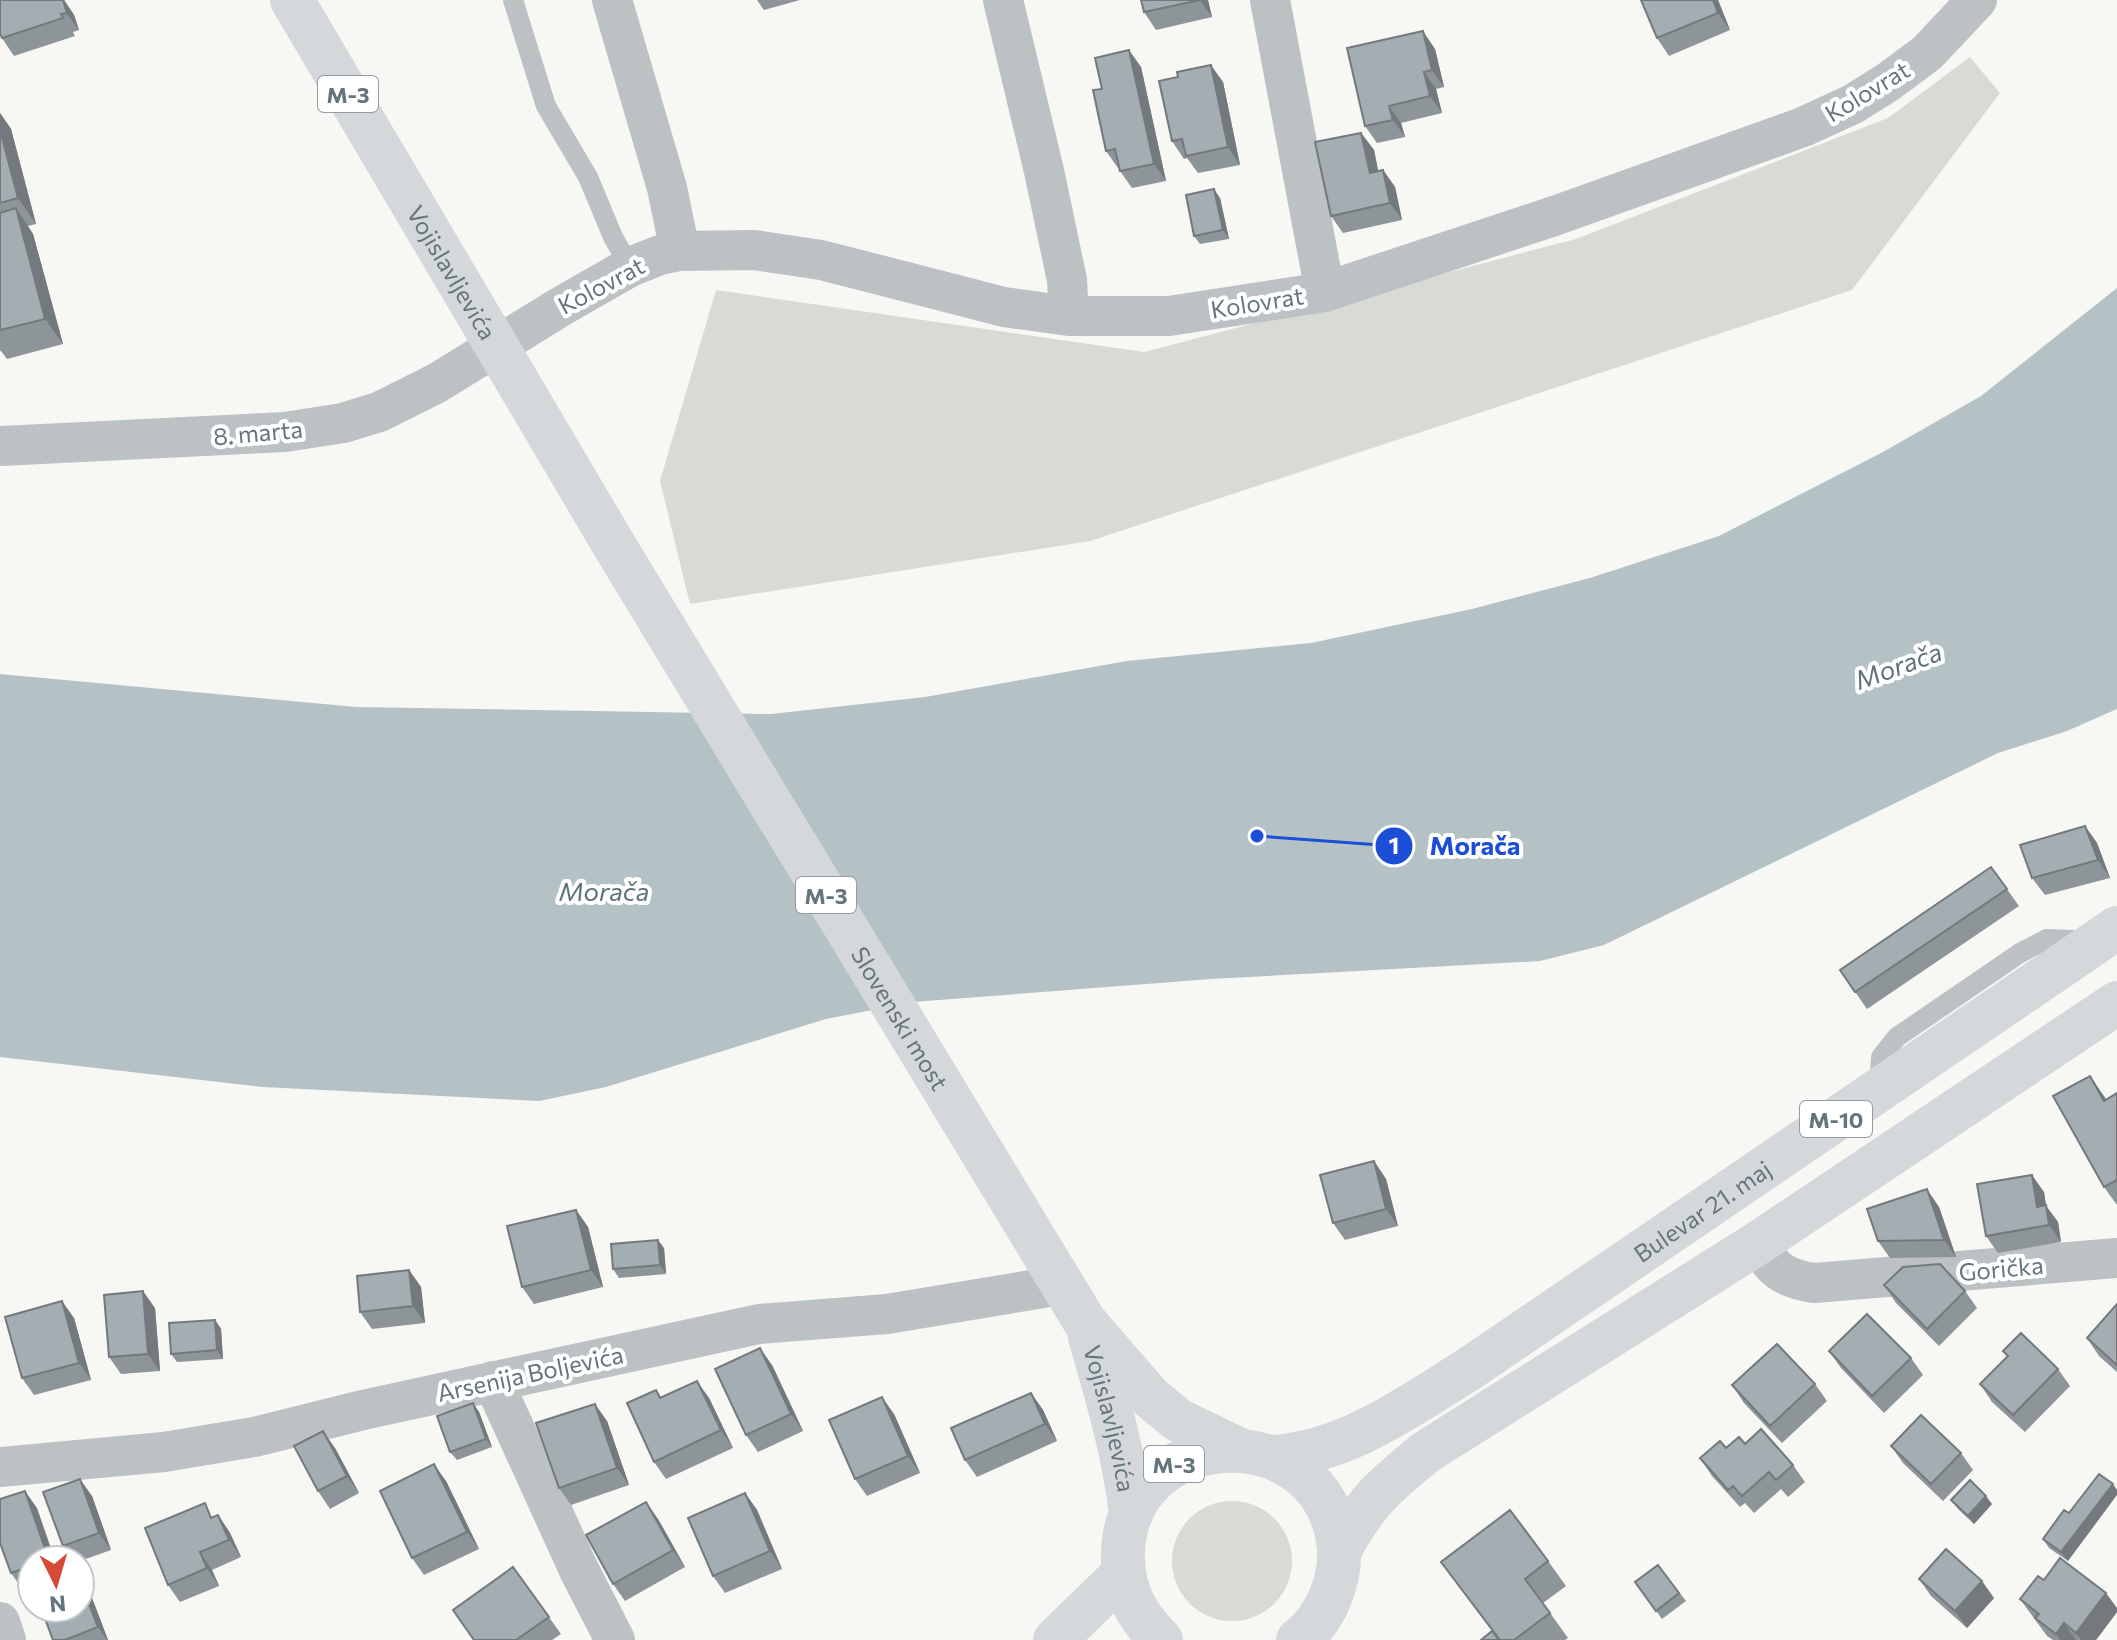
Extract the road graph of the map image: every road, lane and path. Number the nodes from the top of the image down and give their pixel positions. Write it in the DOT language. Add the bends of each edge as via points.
graph roads {
  1 [pos="292,0"];
  2 [pos="513,0"];
  3 [pos="612,0"];
  4 [pos="1003,0"];
  5 [pos="1270,0"];
  6 [pos="1977,0"];
  7 [pos="680,251"];
  8 [pos="630,267"];
  9 [pos="1325,292"];
  10 [pos="1069,316"];
  11 [pos="497,346"];
  12 [pos="0,446"];
  13 [pos="614,545"];
  14 [pos="2101,939"];
  15 [pos="2117,997"];
  16 [pos="2117,1003"];
  17 [pos="1758,1243"];
  18 [pos="1037,1246"];
  19 [pos="2117,1258"];
  20 [pos="1061,1285"];
  21 [pos="1085,1322"];
  22 [pos="493,1381"];
  23 [pos="1255,1453"];
  24 [pos="0,1467"];
  25 [pos="1131,1514"];
  26 [pos="1339,1552"];
  27 [pos="1123,1574"];
  28 [pos="0,1622"];
  29 [pos="1316,1631"];
  30 [pos="6,1640"];
  31 [pos="615,1640"];
  32 [pos="1055,1640"];
  33 [pos="1161,1640"];
  1 -- 11 [label="main road, Vojislavljevića / M-3"];
  2 -- 8 [label="lane" via="546,106 588,177"];
  3 -- 7 [label="street"];
  4 -- 10 [label="street" via="1064,264"];
  5 -- 9 [label="street"];
  6 -- 9 [label="street, Kolovrat" via="1927,53 1888,82 1803,127"];
  7 -- 8 [label="street, Kolovrat"];
  7 -- 10 [label="street, Kolovrat" via="754,250 821,260 1004,307"];
  8 -- 11 [label="street, Kolovrat"];
  9 -- 10 [label="street, Kolovrat" via="1169,316"];
  11 -- 12 [label="street, 8. marta" via="412,396 343,423 285,432"];
  11 -- 13 [label="main road, Vojislavljevića / M-3"];
  13 -- 18 [label="main road, Slovenski most / M-3"];
  14 -- 15 [label="main road"];
  14 -- 23 [label="main road, Bulevar 21. maj / M-10" via="1383,1423 1301,1455"];
  16 -- 17 [label="main road, M-10"];
  17 -- 19 [label="street, Gorička" via="1779,1272 1814,1283"];
  17 -- 26 [label="main road, M-10" via="1426,1452 1382,1488 1358,1516"];
  18 -- 20 [label="main road, Vojislavljevića / M-3"];
  20 -- 21 [label="main road, Vojislavljevića / M-3"];
  20 -- 22 [label="street, Arsenija Boljevića" via="887,1314 759,1324"];
  21 -- 23 [label="main road, Vojislavljevića / M-3" via="1150,1397 1178,1420"];
  21 -- 25 [label="main road, Vojislavljevića / M-3" via="1113,1416"];
  22 -- 24 [label="street, Arsenija Boljevića" via="254,1437 164,1452"];
  22 -- 31 [label="street"];
  23 -- 25 [label="main road, M-3" via="1205,1452 1174,1464 1148,1486"];
  23 -- 26 [label="main road, M-3" via="1298,1472 1319,1494"];
  25 -- 27 [label="main road, M-3"];
  26 -- 29 [label="main road, M-3" via="1336,1583"];
  27 -- 32 [label="main road"];
  27 -- 33 [label="main road, M-3" via="1137,1613"];
  28 -- 30 [label="street"];
}
